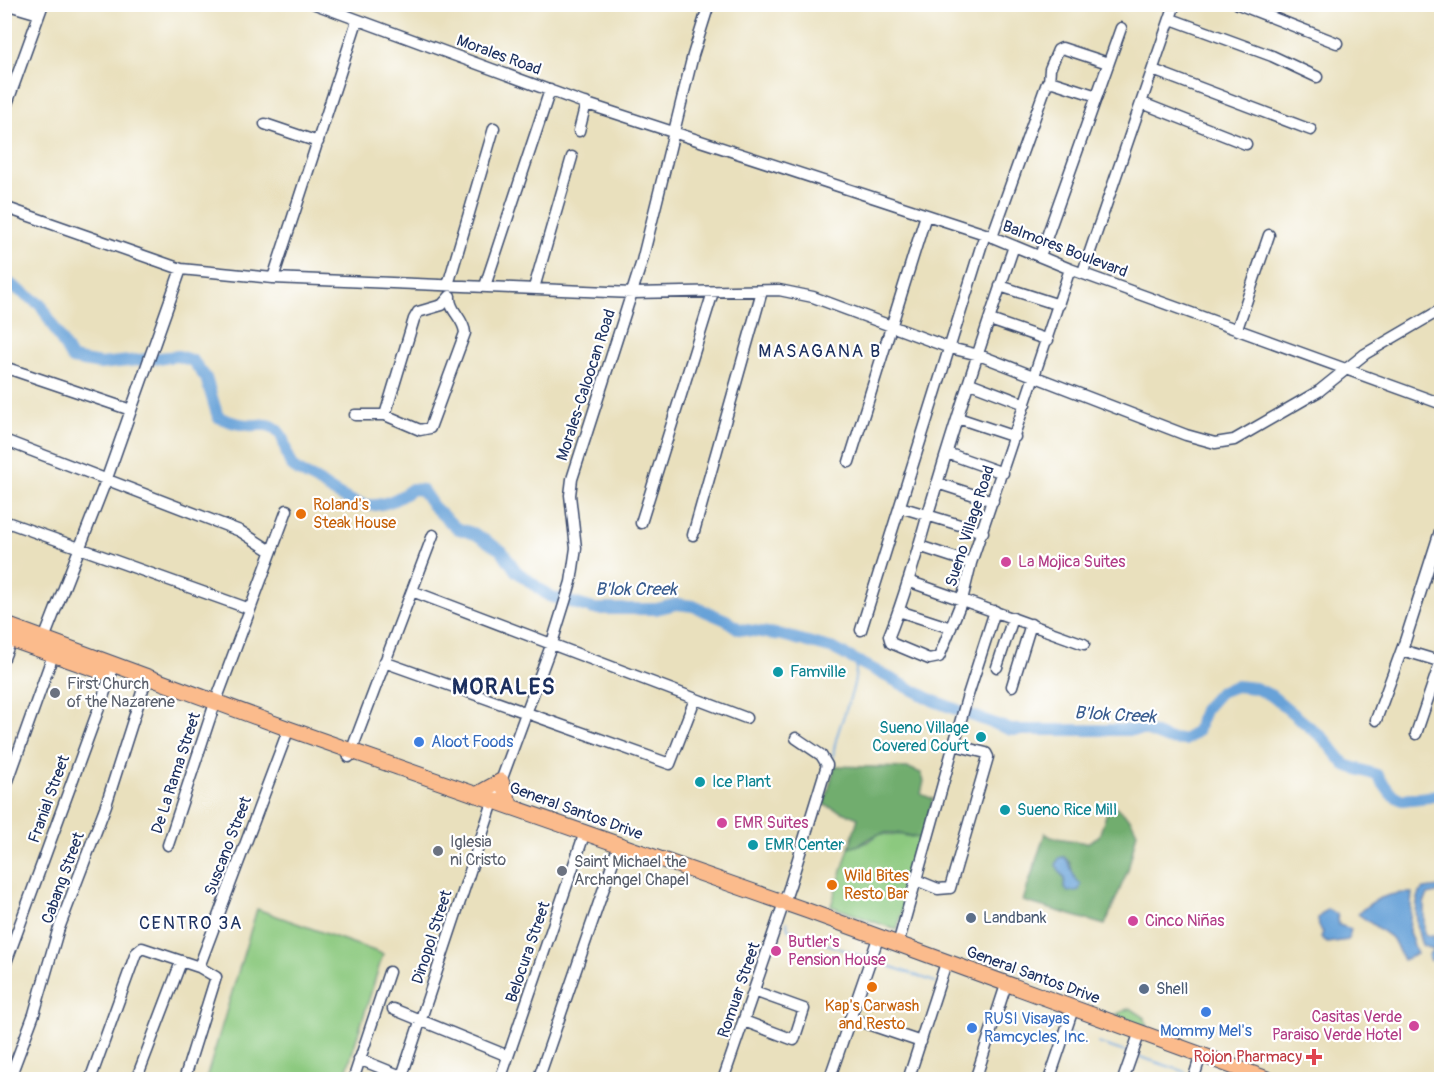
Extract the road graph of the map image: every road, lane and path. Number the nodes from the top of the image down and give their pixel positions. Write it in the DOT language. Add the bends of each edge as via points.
graph roads {
  1 [pos="5,4"];
  2 [pos="315,4"];
  3 [pos="710,4"];
  4 [pos="1175,4"];
  5 [pos="1238,4"];
  6 [pos="41,9"];
  7 [pos="1171,19"];
  8 [pos="357,21"];
  9 [pos="1121,28"];
  10 [pos="1336,43"];
  11 [pos="1108,63"];
  12 [pos="1153,70"];
  13 [pos="1317,77"];
  14 [pos="1049,82"];
  15 [pos="550,90"];
  16 [pos="1097,96"];
  17 [pos="586,103"];
  18 [pos="1142,103"];
  19 [pos="4,112"];
  20 [pos="265,124"];
  21 [pos="494,128"];
  22 [pos="674,130"];
  23 [pos="1311,130"];
  24 [pos="579,131"];
  25 [pos="318,142"];
  26 [pos="1246,144"];
  27 [pos="572,157"];
  28 [pos="4,207"];
  29 [pos="926,215"];
  30 [pos="988,235"];
  31 [pos="1269,235"];
  32 [pos="1014,246"];
  33 [pos="1040,256"];
  34 [pos="181,269"];
  35 [pos="1070,269"];
  36 [pos="1083,273"];
  37 [pos="273,278"];
  38 [pos="451,285"];
  39 [pos="485,286"];
  40 [pos="1000,286"];
  41 [pos="534,288"];
  42 [pos="762,291"];
  43 [pos="633,292"];
  44 [pos="713,292"];
  45 [pos="450,297"];
  46 [pos="1059,305"];
  47 [pos="1442,309"];
  48 [pos="990,320"];
  49 [pos="891,326"];
  50 [pos="1237,329"];
  51 [pos="1048,340"];
  52 [pos="950,348"];
  53 [pos="979,355"];
  54 [pos="4,367"];
  55 [pos="1346,370"];
  56 [pos="1035,378"];
  57 [pos="970,383"];
  58 [pos="1025,404"];
  59 [pos="1442,404"];
  60 [pos="131,410"];
  61 [pos="355,415"];
  62 [pos="384,415"];
  63 [pos="958,418"];
  64 [pos="1016,437"];
  65 [pos="4,440"];
  66 [pos="947,453"];
  67 [pos="849,462"];
  68 [pos="1003,473"];
  69 [pos="107,478"];
  70 [pos="937,483"];
  71 [pos="993,501"];
  72 [pos="900,507"];
  73 [pos="286,510"];
  74 [pos="928,515"];
  75 [pos="4,521"];
  76 [pos="642,523"];
  77 [pos="1442,525"];
  78 [pos="983,532"];
  79 [pos="433,535"];
  80 [pos="693,535"];
  81 [pos="919,546"];
  82 [pos="80,547"];
  83 [pos="271,551"];
  84 [pos="971,563"];
  85 [pos="908,581"];
  86 [pos="411,591"];
  87 [pos="962,600"];
  88 [pos="250,609"];
  89 [pos="899,611"];
  90 [pos="995,611"];
  91 [pos="1013,618"];
  92 [pos="4,624"];
  93 [pos="1031,624"];
  94 [pos="951,628"];
  95 [pos="861,630"];
  96 [pos="8,638"];
  97 [pos="552,643"];
  98 [pos="1084,644"];
  99 [pos="46,648"];
  100 [pos="1402,650"];
  101 [pos="4,658"];
  102 [pos="1441,660"];
  103 [pos="384,662"];
  104 [pos="997,666"];
  105 [pos="111,675"];
  106 [pos="144,686"];
  107 [pos="1012,686"];
  108 [pos="695,699"];
  109 [pos="214,706"];
  110 [pos="527,712"];
  111 [pos="746,718"];
  112 [pos="1376,720"];
  113 [pos="1416,734"];
  114 [pos="286,736"];
  115 [pos="796,738"];
  116 [pos="954,745"];
  117 [pos="350,754"];
  118 [pos="501,781"];
  119 [pos="4,792"];
  120 [pos="476,795"];
  121 [pos="492,804"];
  122 [pos="511,807"];
  123 [pos="583,838"];
  124 [pos="168,846"];
  125 [pos="616,854"];
  126 [pos="916,880"];
  127 [pos="783,906"];
  128 [pos="876,944"];
  129 [pos="898,944"];
  130 [pos="181,962"];
  131 [pos="199,967"];
  132 [pos="4,968"];
  133 [pos="944,969"];
  134 [pos="389,972"];
  135 [pos="754,991"];
  136 [pos="1004,991"];
  137 [pos="393,1009"];
  138 [pos="1071,1016"];
  139 [pos="850,1018"];
  140 [pos="744,1021"];
  141 [pos="421,1022"];
  142 [pos="1137,1040"];
  143 [pos="921,1042"];
  144 [pos="508,1056"];
  145 [pos="359,1059"];
  146 [pos="1199,1061"];
  147 [pos="407,1078"];
  148 [pos="9,1080"];
  149 [pos="90,1080"];
  150 [pos="136,1080"];
  151 [pos="184,1080"];
  152 [pos="352,1080"];
  153 [pos="500,1080"];
  154 [pos="538,1080"];
  155 [pos="723,1080"];
  156 [pos="829,1080"];
  157 [pos="908,1080"];
  158 [pos="975,1080"];
  159 [pos="1049,1080"];
  160 [pos="1123,1080"];
  161 [pos="1193,1080"];
  162 [pos="1251,1080"];
  163 [pos="1270,1080"];
  1 -- 6 [label="street"];
  2 -- 8 [label="street, Morales Road"];
  3 -- 22 [label="street, Morales-Caloocan Road"];
  4 -- 7 [label="street"];
  5 -- 10 [label="street"];
  6 -- 19 [label="street"];
  7 -- 12 [label="street"];
  7 -- 13 [label="street"];
  8 -- 15 [label="street, Morales Road"];
  8 -- 25 [label="street"];
  9 -- 11 [label="street"];
  11 -- 14 [label="street" via="1062,48 1053,62"];
  11 -- 16 [label="street"];
  12 -- 18 [label="street"];
  12 -- 23 [label="street"];
  14 -- 16 [label="street"];
  14 -- 30 [label="street"];
  15 -- 17 [label="street, Morales Road"];
  15 -- 39 [label="street"];
  16 -- 33 [label="street"];
  17 -- 22 [label="street, Morales Road"];
  17 -- 24 [label="street"];
  18 -- 26 [label="street"];
  18 -- 36 [label="street"];
  20 -- 25 [label="street"];
  21 -- 38 [label="street"];
  22 -- 29 [label="street, Balmores Boulevard"];
  22 -- 43 [label="street, Morales-Caloocan Road"];
  25 -- 37 [label="street"];
  27 -- 41 [label="street"];
  28 -- 34 [label="street"];
  29 -- 30 [label="street, Balmores Boulevard"];
  29 -- 49 [label="street"];
  30 -- 32 [label="street, Balmores Boulevard"];
  30 -- 52 [label="street"];
  31 -- 50 [label="street"];
  32 -- 33 [label="street, Balmores Boulevard"];
  32 -- 40 [label="street"];
  33 -- 35 [label="street, Balmores Boulevard"];
  34 -- 37 [label="street"];
  34 -- 60 [label="street"];
  35 -- 36 [label="street, Balmores Boulevard"];
  35 -- 46 [label="street, Sueno Village Road"];
  36 -- 50 [label="street, Balmores Boulevard"];
  37 -- 38 [label="street"];
  38 -- 39 [label="street"];
  38 -- 45 [label="street"];
  39 -- 41 [label="street"];
  40 -- 46 [label="street"];
  40 -- 48 [label="street"];
  41 -- 43 [label="street"];
  42 -- 44 [label="street"];
  42 -- 49 [label="street" via="813,297"];
  42 -- 80 [label="street"];
  43 -- 44 [label="street"];
  43 -- 97 [label="street, Morales-Caloocan Road" via="572,479 576,548 567,596"];
  44 -- 76 [label="street"];
  45 -- 62 [label="street" via="442,305 418,312"];
  45 -- 62 [label="street" via="450,305 462,321 465,333 435,421 430,428 420,430"];
  46 -- 51 [label="street, Sueno Village Road"];
  47 -- 55 [label="street" via="1365,354"];
  48 -- 51 [label="street"];
  48 -- 53 [label="street"];
  49 -- 52 [label="street"];
  49 -- 67 [label="street"];
  50 -- 55 [label="street, Balmores Boulevard"];
  51 -- 56 [label="street, Sueno Village Road"];
  52 -- 53 [label="street"];
  52 -- 72 [label="street"];
  53 -- 56 [label="street"];
  53 -- 57 [label="street"];
  54 -- 60 [label="street"];
  55 -- 56 [label="street" via="1274,418 1233,440 1215,443"];
  55 -- 59 [label="street, Balmores Boulevard"];
  56 -- 58 [label="street, Sueno Village Road"];
  57 -- 58 [label="street"];
  57 -- 63 [label="street"];
  58 -- 64 [label="street, Sueno Village Road"];
  60 -- 69 [label="street"];
  61 -- 62 [label="street"];
  63 -- 64 [label="street"];
  63 -- 66 [label="street"];
  64 -- 68 [label="street, Sueno Village Road"];
  65 -- 69 [label="street"];
  66 -- 68 [label="street"];
  66 -- 70 [label="street"];
  68 -- 71 [label="street, Sueno Village Road"];
  69 -- 82 [label="street"];
  69 -- 83 [label="street" via="240,531"];
  70 -- 71 [label="street"];
  70 -- 74 [label="street"];
  71 -- 78 [label="street, Sueno Village Road"];
  72 -- 74 [label="street"];
  72 -- 95 [label="street"];
  73 -- 83 [label="street, De La Rama Street"];
  74 -- 78 [label="street"];
  74 -- 81 [label="street"];
  75 -- 82 [label="street"];
  77 -- 100 [label="street"];
  78 -- 84 [label="street, Sueno Village Road"];
  79 -- 86 [label="street"];
  81 -- 84 [label="street"];
  81 -- 85 [label="street"];
  82 -- 88 [label="street"];
  82 -- 99 [label="street"];
  83 -- 88 [label="street, De La Rama Street"];
  84 -- 87 [label="street, Sueno Village Road"];
  85 -- 87 [label="street"];
  85 -- 89 [label="street"];
  86 -- 97 [label="street"];
  86 -- 103 [label="street"];
  87 -- 90 [label="street, Sueno Village Road"];
  87 -- 94 [label="street"];
  88 -- 109 [label="street, De La Rama Street"];
  89 -- 94 [label="street"];
  89 -- 94 [label="street" via="890,640 929,659 942,653"];
  90 -- 91 [label="street, Sueno Village Road"];
  90 -- 116 [label="street"];
  91 -- 93 [label="street, Sueno Village Road"];
  91 -- 104 [label="street"];
  92 -- 99 [label="highway, General Santos Drive"];
  93 -- 98 [label="street, Sueno Village Road"];
  93 -- 107 [label="street"];
  96 -- 99 [label="highway, General Santos Drive"];
  96 -- 101 [label="street"];
  97 -- 108 [label="street"];
  97 -- 110 [label="street, Morales-Caloocan Road"];
  99 -- 105 [label="highway, General Santos Drive"];
  99 -- 109 [label="highway, General Santos Drive"];
  99 -- 119 [label="street"];
  100 -- 102 [label="street"];
  100 -- 112 [label="street"];
  102 -- 113 [label="street"];
  103 -- 110 [label="street"];
  103 -- 117 [label="street"];
  105 -- 106 [label="highway, General Santos Drive"];
  105 -- 132 [label="street, Franial Street"];
  106 -- 109 [label="highway, General Santos Drive"];
  106 -- 148 [label="street, Cabang Street"];
  108 -- 110 [label="street" via="670,764"];
  108 -- 111 [label="street"];
  109 -- 114 [label="highway, General Santos Drive"];
  109 -- 117 [label="highway, General Santos Drive"];
  109 -- 124 [label="street, De La Rama Street"];
  110 -- 118 [label="street, Morales-Caloocan Road"];
  114 -- 117 [label="highway, General Santos Drive"];
  114 -- 131 [label="street, Suscano Street"];
  115 -- 127 [label="street, Romuar Street" via="821,755 827,765"];
  116 -- 126 [label="street"];
  116 -- 126 [label="street" via="986,753 986,766 950,888 938,889"];
  117 -- 120 [label="highway, General Santos Drive"];
  117 -- 121 [label="highway, General Santos Drive"];
  118 -- 120 [label="highway"];
  118 -- 121 [label="street, Morales-Caloocan Road"];
  118 -- 122 [label="highway"];
  120 -- 121 [label="highway, General Santos Drive"];
  121 -- 122 [label="highway, General Santos Drive"];
  121 -- 123 [label="highway, General Santos Drive"];
  121 -- 141 [label="street, Dinopol Street"];
  122 -- 123 [label="highway, General Santos Drive"];
  123 -- 125 [label="highway, General Santos Drive"];
  123 -- 127 [label="highway, General Santos Drive"];
  123 -- 144 [label="street, Belocura Street"];
  125 -- 127 [label="highway, General Santos Drive"];
  125 -- 154 [label="street"];
  126 -- 129 [label="street"];
  127 -- 128 [label="highway, General Santos Drive"];
  127 -- 129 [label="highway, General Santos Drive"];
  127 -- 135 [label="street, Romuar Street"];
  128 -- 133 [label="highway, General Santos Drive"];
  128 -- 139 [label="street"];
  129 -- 163 [label="highway, General Santos Drive"];
  130 -- 131 [label="street"];
  130 -- 149 [label="street" via="148,948 138,949"];
  130 -- 150 [label="street"];
  131 -- 151 [label="street" via="214,974 216,980"];
  133 -- 136 [label="highway, General Santos Drive"];
  133 -- 143 [label="street"];
  134 -- 145 [label="street"];
  135 -- 140 [label="street, Romuar Street"];
  135 -- 140 [label="street" via="804,1009 794,1040"];
  136 -- 138 [label="highway, General Santos Drive"];
  136 -- 158 [label="street"];
  137 -- 141 [label="street"];
  138 -- 142 [label="highway, General Santos Drive"];
  138 -- 159 [label="street"];
  139 -- 143 [label="street"];
  139 -- 156 [label="street"];
  140 -- 155 [label="street, Romuar Street"];
  141 -- 144 [label="street"];
  141 -- 147 [label="street, Dinopol Street"];
  142 -- 146 [label="highway, General Santos Drive"];
  142 -- 160 [label="street"];
  143 -- 157 [label="street"];
  144 -- 153 [label="street, Belocura Street"];
  145 -- 147 [label="street"];
  145 -- 152 [label="street"];
  146 -- 161 [label="street"];
  146 -- 162 [label="highway, General Santos Drive"];
}
